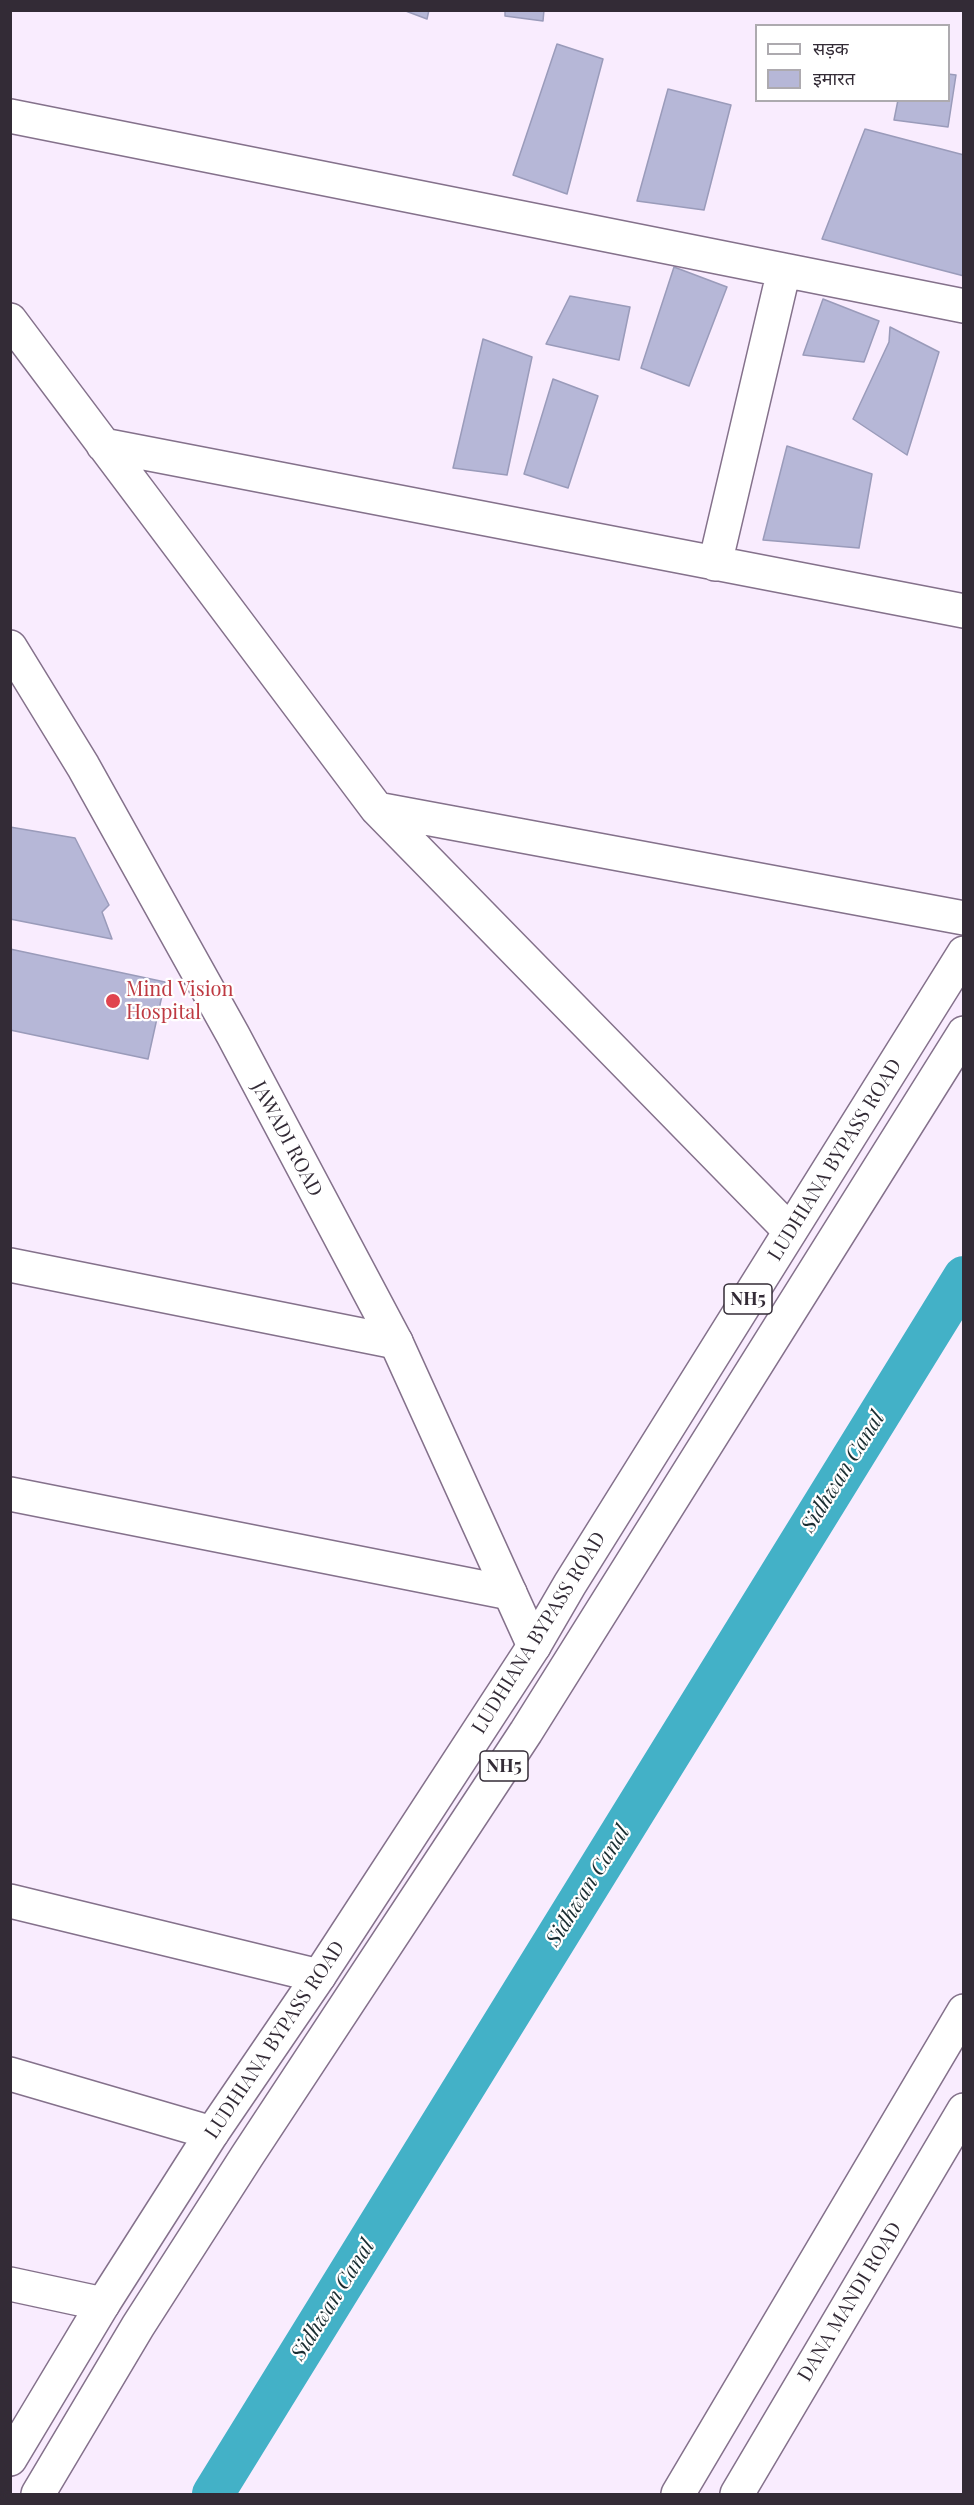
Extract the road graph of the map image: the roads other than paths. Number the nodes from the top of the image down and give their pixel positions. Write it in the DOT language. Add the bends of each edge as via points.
graph roads {
  1 [pos="10,116"];
  2 [pos="784,270"];
  3 [pos="963,306"];
  4 [pos="10,320"];
  5 [pos="103,445"];
  6 [pos="715,564"];
  7 [pos="963,610"];
  8 [pos="10,647"];
  9 [pos="377,809"];
  10 [pos="963,918"];
  11 [pos="963,953"];
  12 [pos="963,1033"];
  13 [pos="790,1231"];
  14 [pos="10,1265"];
  15 [pos="396,1342"];
  16 [pos="10,1494"];
  17 [pos="510,1593"];
  18 [pos="534,1646"];
  19 [pos="10,1901"];
  20 [pos="319,1976"];
  21 [pos="963,2011"];
  22 [pos="10,2074"];
  23 [pos="963,2110"];
  24 [pos="212,2133"];
  25 [pos="10,2284"];
  26 [pos="103,2304"];
  27 [pos="10,2459"];
  28 [pos="38,2494"];
  29 [pos="678,2494"];
  30 [pos="736,2494"];
  1 -- 2 [label="main road"];
  2 -- 3 [label="main road"];
  2 -- 6 [label="main road"];
  4 -- 5 [label="main road"];
  5 -- 6 [label="main road"];
  5 -- 9 [label="main road"];
  6 -- 7 [label="main road"];
  8 -- 15 [label="main road, JAWADI ROAD" via="83,766 233,1035"];
  9 -- 10 [label="main road"];
  9 -- 13 [label="main road"];
  11 -- 13 [label="main road, LUDHIANA BYPASS ROAD / NH5"];
  12 -- 28 [label="main road, LUDHIANA BYPASS ROAD / NH5" via="537,1715 138,2326"];
  13 -- 18 [label="main road, LUDHIANA BYPASS ROAD / NH5"];
  14 -- 15 [label="main road"];
  15 -- 17 [label="main road, JAWADI ROAD"];
  16 -- 17 [label="main road"];
  17 -- 18 [label="main road, JAWADI ROAD"];
  18 -- 20 [label="main road, LUDHIANA BYPASS ROAD / NH5"];
  19 -- 20 [label="main road"];
  20 -- 24 [label="main road, LUDHIANA BYPASS ROAD / NH5"];
  21 -- 29 [label="main road"];
  22 -- 24 [label="main road"];
  23 -- 30 [label="main road, DANA MANDI ROAD"];
  24 -- 26 [label="main road, LUDHIANA BYPASS ROAD / NH5"];
  25 -- 26 [label="main road"];
  26 -- 27 [label="main road, LUDHIANA BYPASS ROAD / NH5"];
}
